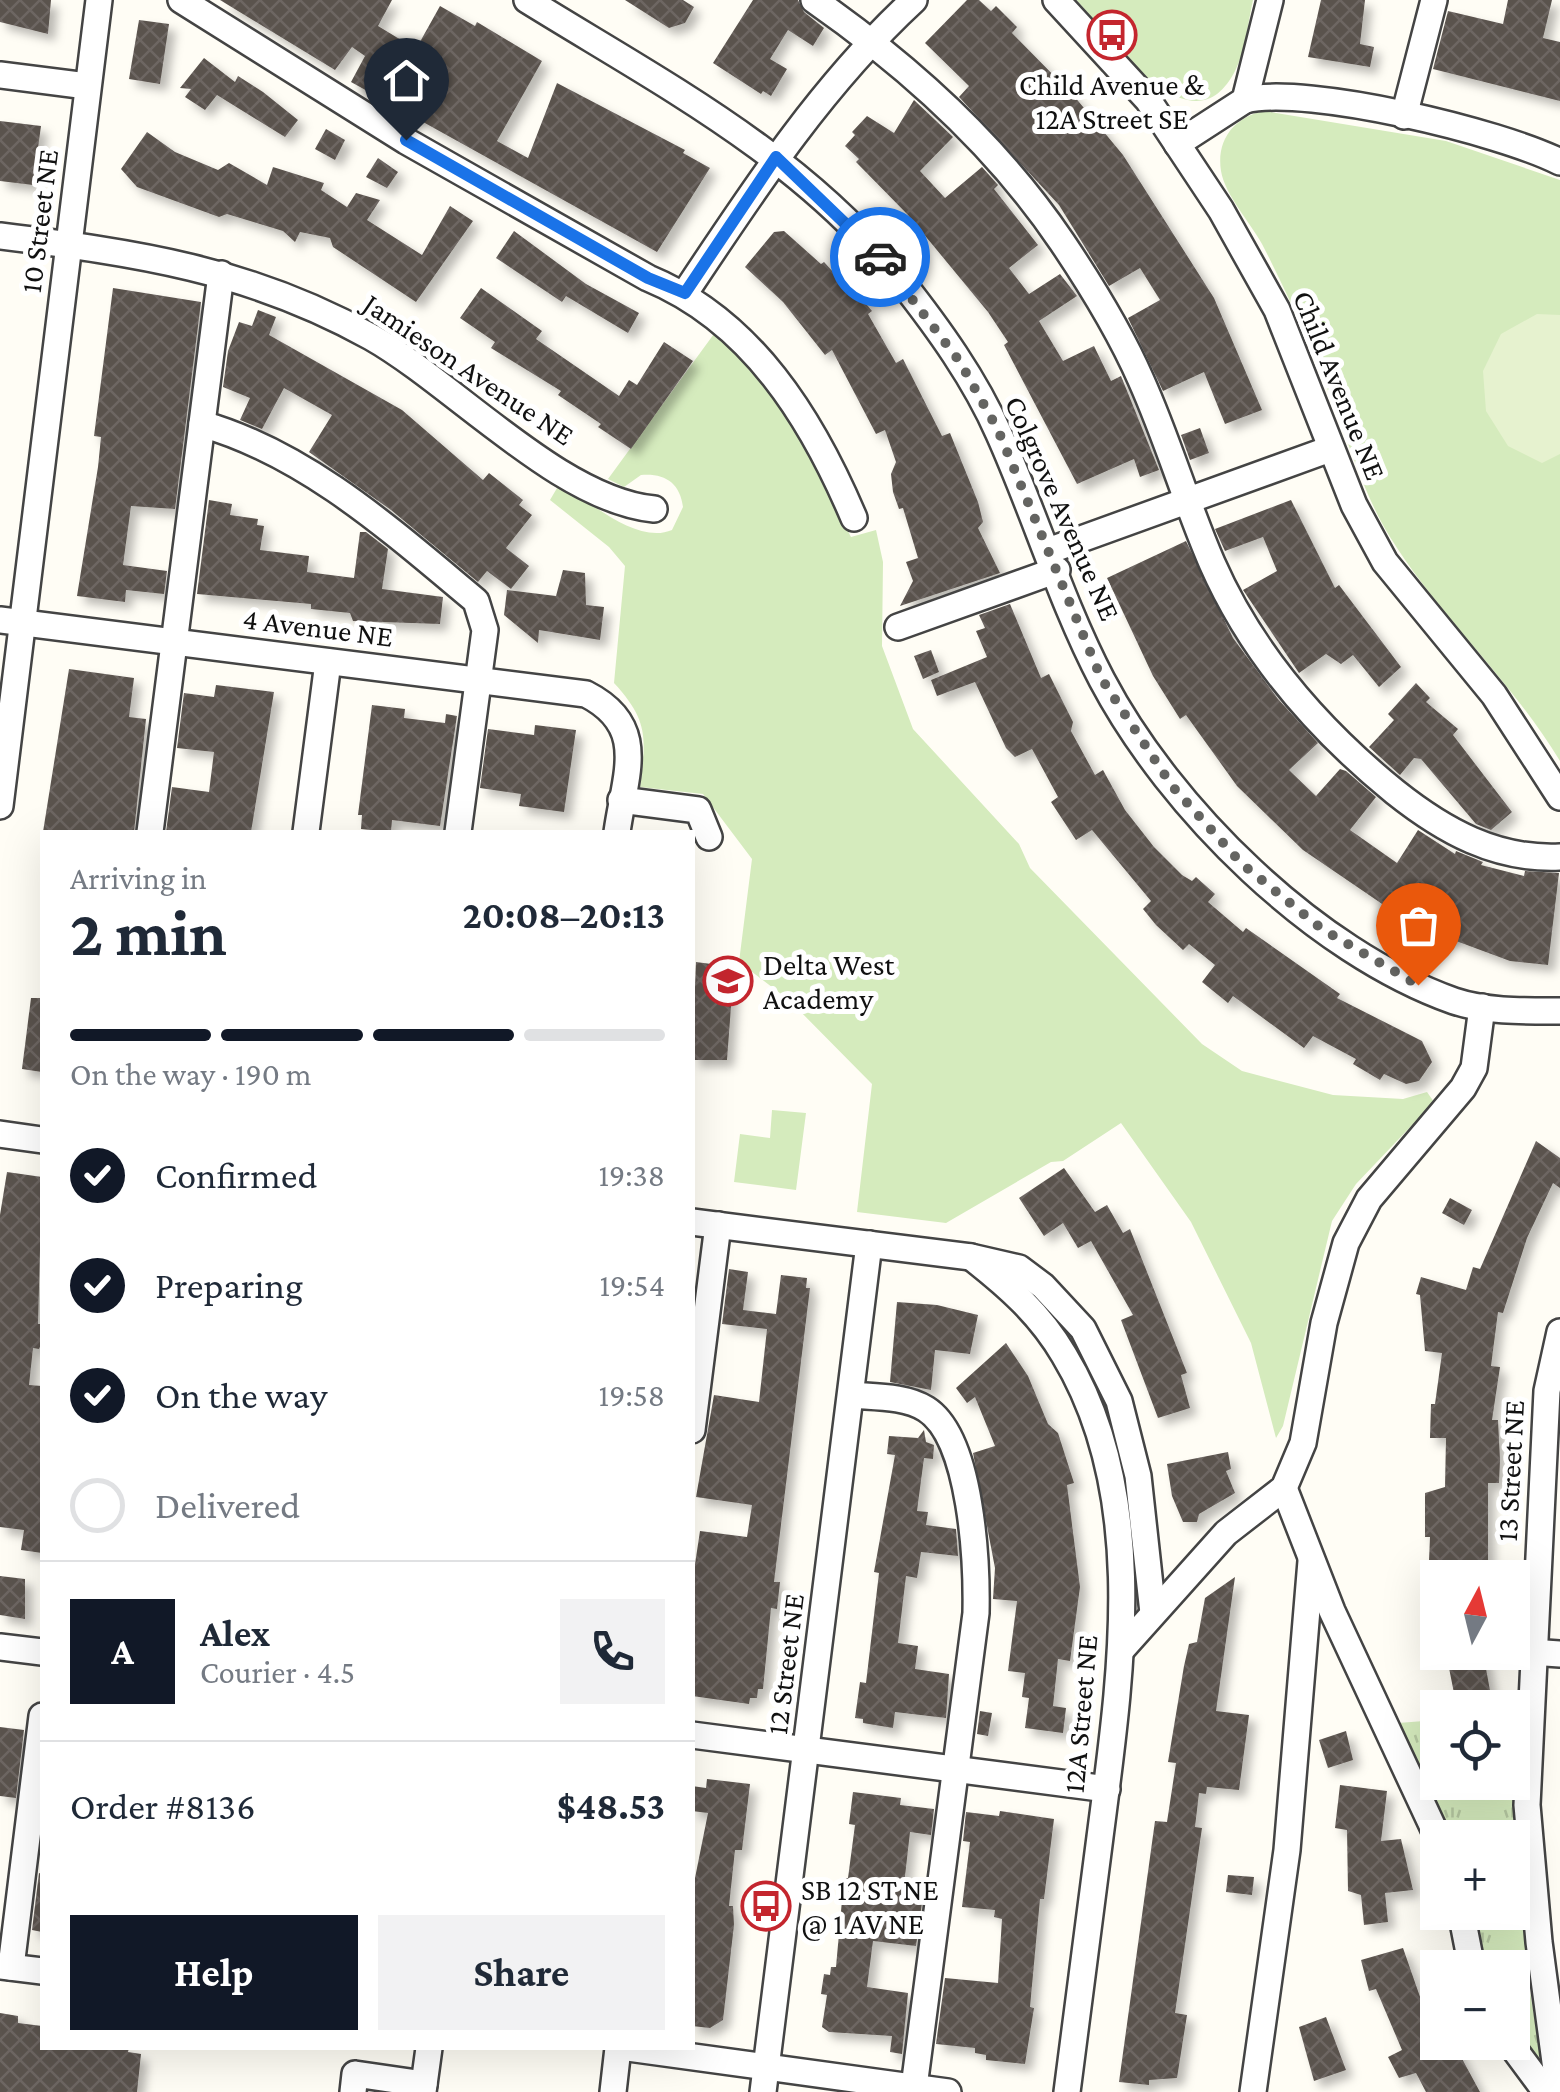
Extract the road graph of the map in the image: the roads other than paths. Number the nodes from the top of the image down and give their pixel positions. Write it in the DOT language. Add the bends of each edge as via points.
graph roads {
  1 [pos="99,0"];
  2 [pos="181,0"];
  3 [pos="526,0"];
  4 [pos="814,0"];
  5 [pos="914,0"];
  6 [pos="1056,0"];
  7 [pos="1270,0"];
  8 [pos="1434,0"];
  9 [pos="870,41"];
  10 [pos="0,75"];
  11 [pos="87,86"];
  12 [pos="1246,100"];
  13 [pos="1404,116"];
  14 [pos="1177,144"];
  15 [pos="776,157"];
  16 [pos="1560,162"];
  17 [pos="0,236"];
  18 [pos="70,245"];
  19 [pos="221,274"];
  20 [pos="685,293"];
  21 [pos="202,424"];
  22 [pos="1330,449"];
  23 [pos="1189,501"];
  24 [pos="654,509"];
  25 [pos="854,518"];
  26 [pos="1052,560"];
  27 [pos="11,621"];
  28 [pos="898,627"];
  29 [pos="174,640"];
  30 [pos="328,662"];
  31 [pos="478,680"];
  32 [pos="1560,797"];
  33 [pos="621,800"];
  34 [pos="0,806"];
  35 [pos="150,830"];
  36 [pos="306,830"];
  37 [pos="458,830"];
  38 [pos="617,830"];
  39 [pos="709,837"];
  40 [pos="1560,857"];
  41 [pos="1482,1007"];
  42 [pos="1560,1011"];
  43 [pos="0,1134"];
  44 [pos="40,1140"];
  45 [pos="705,1223"];
  46 [pos="870,1244"];
  47 [pos="971,1257"];
  48 [pos="1560,1332"];
  49 [pos="695,1382"];
  50 [pos="851,1396"];
  51 [pos="1284,1488"];
  52 [pos="1311,1561"];
  53 [pos="1153,1613"];
  54 [pos="0,1647"];
  55 [pos="1123,1648"];
  56 [pos="40,1652"];
  57 [pos="1532,1652"];
  58 [pos="1560,1654"];
  59 [pos="40,1730"];
  60 [pos="695,1735"];
  61 [pos="807,1750"];
  62 [pos="957,1768"];
  63 [pos="1106,1788"];
  64 [pos="1430,1820"];
  65 [pos="5,1966"];
  66 [pos="40,1971"];
  67 [pos="429,2050"];
  68 [pos="618,2050"];
  69 [pos="637,2050"];
  70 [pos="1522,2060"];
  71 [pos="765,2080"];
  72 [pos="424,2088"];
  73 [pos="914,2088"];
  74 [pos="352,2092"];
  75 [pos="612,2092"];
  76 [pos="948,2092"];
  77 [pos="1067,2092"];
  78 [pos="1253,2092"];
  79 [pos="1546,2092"];
  80 [pos="1559,2092"];
  1 -- 11 [label="street, 10 Street NE"];
  2 -- 20 [label="street" via="406,140"];
  3 -- 15 [label="street, Colgrove Avenue NE"];
  4 -- 9 [label="street"];
  5 -- 9 [label="street"];
  6 -- 14 [label="street, Child Avenue NE" via="1122,68"];
  7 -- 12 [label="street"];
  8 -- 13 [label="street"];
  9 -- 15 [label="street"];
  9 -- 23 [label="street" via="965,128 1061,240 1140,378"];
  10 -- 11 [label="street"];
  11 -- 18 [label="street, 10 Street NE"];
  12 -- 13 [label="street" via="1284,96"];
  12 -- 14 [label="street"];
  13 -- 16 [label="street" via="1476,129"];
  14 -- 22 [label="street, Child Avenue NE" via="1278,310"];
  15 -- 20 [label="street"];
  15 -- 26 [label="street, Colgrove Avenue NE" via="854,227 960,362 998,430"];
  17 -- 18 [label="street, Jamieson Avenue NE"];
  18 -- 19 [label="street, Jamieson Avenue NE" via="165,258"];
  18 -- 27 [label="street, 10 Street NE"];
  19 -- 21 [label="street"];
  19 -- 24 [label="street, Jamieson Avenue NE" via="274,291 375,340 500,432 620,506"];
  20 -- 25 [label="street" via="761,360 824,448"];
  21 -- 29 [label="street"];
  21 -- 31 [label="street" via="310,474 476,602 485,630"];
  22 -- 23 [label="street"];
  22 -- 32 [label="street, Child Avenue NE" via="1385,562 1504,708"];
  23 -- 26 [label="street"];
  23 -- 40 [label="street" via="1213,566 1252,636 1321,727 1422,814 1470,841 1508,853"];
  26 -- 28 [label="street"];
  26 -- 41 [label="street, Colgrove Avenue NE" via="1101,678 1134,735 1242,864 1322,929 1418,985"];
  27 -- 29 [label="street, 4 Avenue NE"];
  27 -- 34 [label="street, 10 Street NE"];
  29 -- 30 [label="street, 4 Avenue NE"];
  29 -- 35 [label="street"];
  30 -- 31 [label="street, 4 Avenue NE"];
  30 -- 36 [label="street"];
  31 -- 33 [label="street, 4 Avenue NE" via="586,694 620,718 628,751"];
  31 -- 37 [label="street"];
  33 -- 38 [label="street"];
  33 -- 39 [label="street" via="698,810"];
  41 -- 42 [label="street, Colgrove Avenue NE"];
  41 -- 51 [label="street" via="1474,1068 1464,1088 1370,1198 1346,1243 1303,1443"];
  43 -- 44 [label="street"];
  45 -- 46 [label="street"];
  45 -- 49 [label="street"];
  46 -- 47 [label="street"];
  46 -- 50 [label="street, 12 Street NE"];
  47 -- 53 [label="street" via="1019,1268 1064,1307 1096,1352 1134,1451"];
  47 -- 55 [label="street, 12A Street NE" via="1026,1302 1080,1386 1103,1449 1118,1542"];
  48 -- 57 [label="street, 13 Street NE" via="1547,1391"];
  50 -- 61 [label="street, 12 Street NE"];
  50 -- 62 [label="street" via="914,1402 932,1412 964,1484 977,1565"];
  51 -- 52 [label="street"];
  51 -- 53 [label="street" via="1226,1534"];
  52 -- 64 [label="street"];
  52 -- 78 [label="street" via="1288,1850"];
  53 -- 55 [label="street"];
  54 -- 56 [label="street"];
  55 -- 63 [label="street, 12A Street NE"];
  57 -- 58 [label="street"];
  57 -- 80 [label="street, 13 Street NE" via="1530,1860"];
  59 -- 65 [label="street"];
  60 -- 61 [label="street"];
  61 -- 62 [label="street"];
  61 -- 71 [label="street, 12 Street NE"];
  62 -- 63 [label="street"];
  62 -- 73 [label="street"];
  63 -- 77 [label="street, 12A Street NE"];
  65 -- 66 [label="street"];
  67 -- 72 [label="street"];
  68 -- 75 [label="street"];
  69 -- 71 [label="street"];
  70 -- 79 [label="street"];
  71 -- 73 [label="street"];
  72 -- 74 [label="street" via="354,2074"];
  73 -- 76 [label="street"];
}
